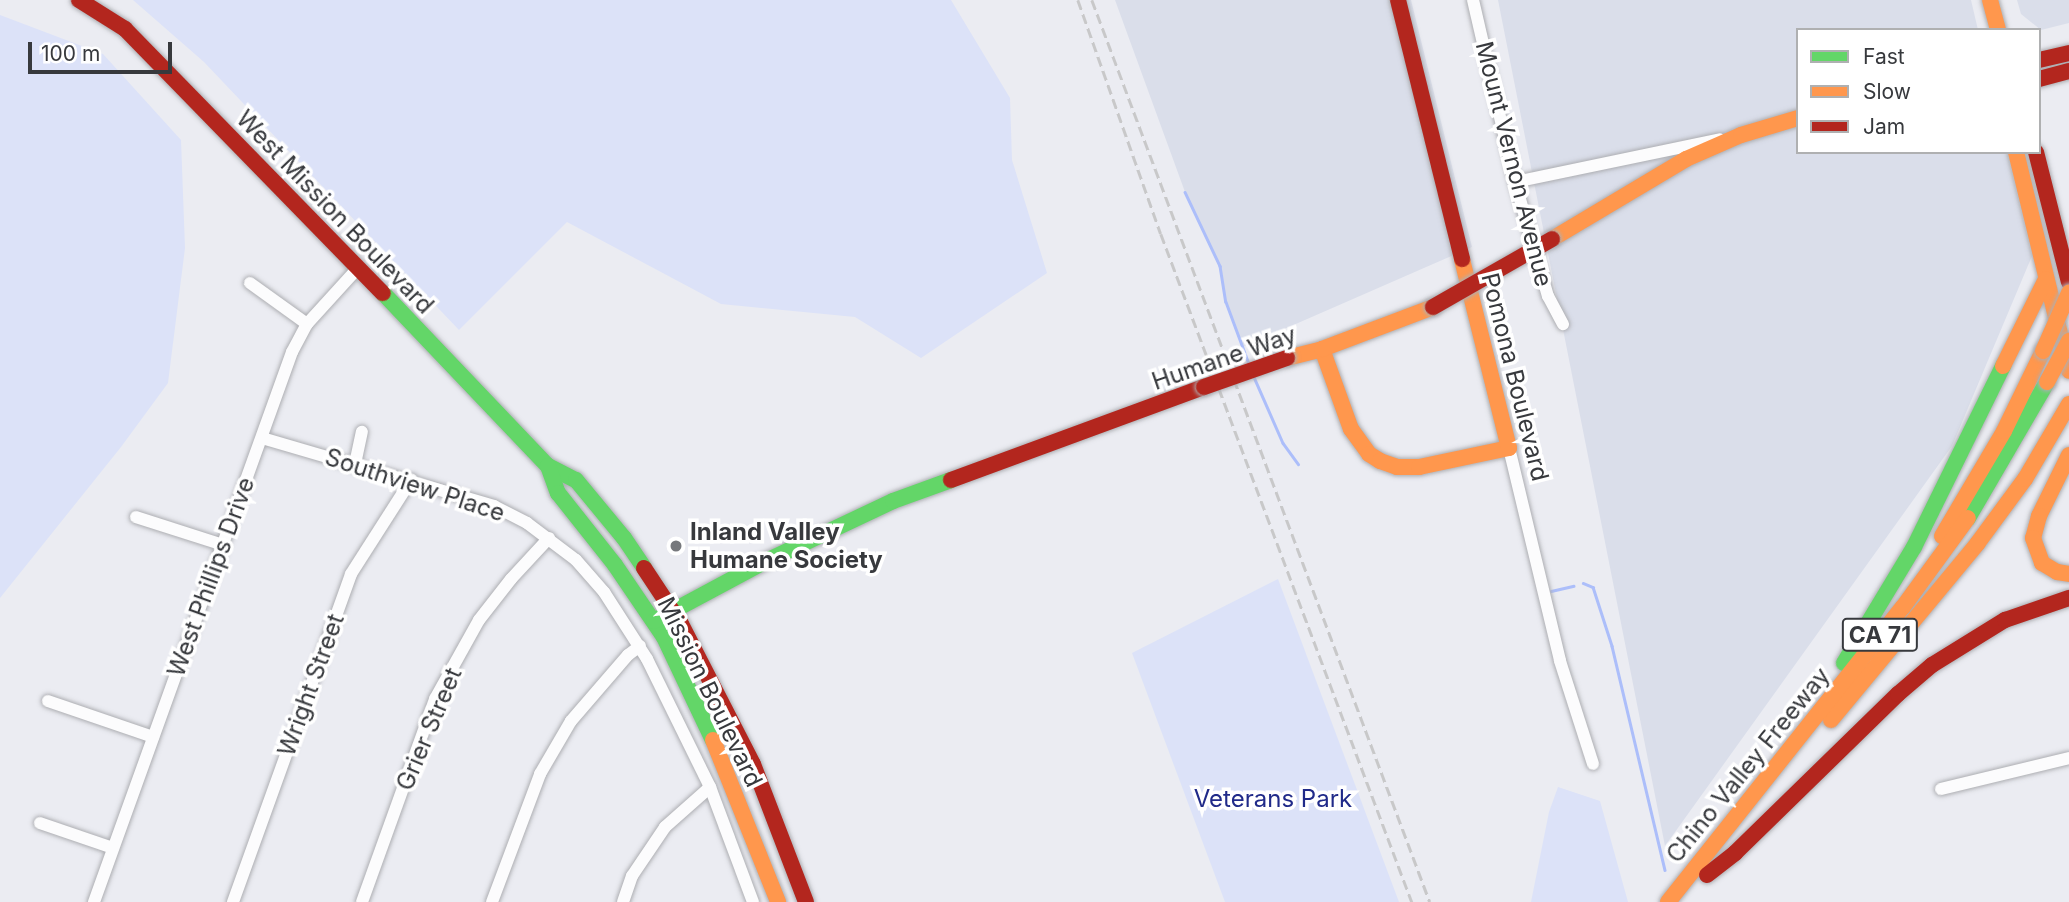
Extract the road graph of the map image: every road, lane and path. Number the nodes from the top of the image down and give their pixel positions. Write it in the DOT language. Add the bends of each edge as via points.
graph roads {
  1 [pos="79,0"];
  2 [pos="1398,0"];
  3 [pos="1473,0"];
  4 [pos="1990,0"];
  5 [pos="1997,28"];
  6 [pos="2069,53"];
  7 [pos="2041,60"];
  8 [pos="2069,71"];
  9 [pos="2041,78"];
  10 [pos="1796,119"];
  11 [pos="1741,135"];
  12 [pos="2016,154"];
  13 [pos="2037,154"];
  14 [pos="1515,182"];
  15 [pos="357,269"];
  16 [pos="2046,279"];
  17 [pos="2069,282"];
  18 [pos="250,283"];
  19 [pos="2069,293"];
  20 [pos="307,324"];
  21 [pos="1563,324"];
  22 [pos="2069,341"];
  23 [pos="1322,349"];
  24 [pos="2069,371"];
  25 [pos="2069,404"];
  26 [pos="362,432"];
  27 [pos="262,438"];
  28 [pos="1508,448"];
  29 [pos="2069,455"];
  30 [pos="355,464"];
  31 [pos="548,466"];
  32 [pos="411,480"];
  33 [pos="136,517"];
  34 [pos="549,538"];
  35 [pos="223,545"];
  36 [pos="2069,574"];
  37 [pos="2069,598"];
  38 [pos="1903,607"];
  39 [pos="672,610"];
  40 [pos="654,621"];
  41 [pos="639,646"];
  42 [pos="48,701"];
  43 [pos="153,737"];
  44 [pos="2069,758"];
  45 [pos="1783,759"];
  46 [pos="1592,764"];
  47 [pos="709,787"];
  48 [pos="1941,789"];
  49 [pos="745,817"];
  50 [pos="40,823"];
  51 [pos="113,848"];
  52 [pos="789,859"];
  53 [pos="1694,885"];
  54 [pos="94,902"];
  55 [pos="233,902"];
  56 [pos="362,902"];
  57 [pos="492,902"];
  58 [pos="623,902"];
  59 [pos="753,902"];
  60 [pos="778,902"];
  61 [pos="806,902"];
  62 [pos="1668,902"];
  1 -- 15 [label="main road, West Mission Boulevard" via="125,29"];
  2 -- 28 [label="main road, Pomona Boulevard"];
  3 -- 14 [label="street, Mount Vernon Avenue"];
  4 -- 5 [label="main road"];
  6 -- 7 [label="main road"];
  8 -- 9 [label="main road"];
  10 -- 11 [label="main road, Humane Way"];
  11 -- 14 [label="street"];
  11 -- 23 [label="main road, Humane Way, bridge" via="1686,159 1433,307"];
  12 -- 16 [label="main road"];
  13 -- 17 [label="main road"];
  14 -- 21 [label="street, Mount Vernon Avenue" via="1548,296"];
  15 -- 20 [label="street, West Phillips Drive"];
  15 -- 31 [label="main road, West Mission Boulevard"];
  16 -- 24 [label="main road"];
  16 -- 45 [label="main road" via="1914,547"];
  18 -- 20 [label="street"];
  19 -- 38 [label="main road, bridge" via="2004,430"];
  20 -- 27 [label="street, West Phillips Drive" via="292,352"];
  22 -- 38 [label="main road, Chino Valley Freeway / CA 71, bridge" via="1970,515"];
  23 -- 28 [label="main road" via="1351,429 1380,461 1419,467"];
  23 -- 39 [label="main road, Humane Way, bridge" via="1204,387 893,501"];
  25 -- 53 [label="main road, Chino Valley Freeway / CA 71" via="2025,479 1977,544"];
  26 -- 30 [label="street"];
  27 -- 30 [label="street, Southview Place"];
  27 -- 35 [label="street, West Phillips Drive"];
  28 -- 46 [label="street, Pomona Boulevard" via="1560,661"];
  29 -- 36 [label="main road" via="2033,538 2042,563"];
  30 -- 32 [label="street, Southview Place"];
  31 -- 39 [label="main road, Mission Boulevard" via="576,480 624,538"];
  31 -- 40 [label="main road, Mission Boulevard" via="558,493"];
  32 -- 34 [label="street, Southview Place" via="494,506"];
  32 -- 55 [label="street, Wright Street" via="351,574"];
  33 -- 35 [label="street"];
  34 -- 41 [label="street, Southview Place" via="604,592"];
  34 -- 56 [label="street, Grier Street" via="479,620 436,699"];
  35 -- 43 [label="street, West Phillips Drive"];
  37 -- 53 [label="main road" via="2005,620 1932,665 1735,853"];
  38 -- 45 [label="main road, Chino Valley Freeway / CA 71"];
  39 -- 40 [label="main road, Humane Way"];
  39 -- 52 [label="main road" via="744,744"];
  40 -- 49 [label="main road, Mission Boulevard" via="724,763"];
  41 -- 47 [label="street, Southview Place"];
  41 -- 57 [label="street" via="571,721 540,774"];
  42 -- 43 [label="street"];
  43 -- 51 [label="street, West Phillips Drive"];
  44 -- 48 [label="street"];
  45 -- 53 [label="main road, Chino Valley Freeway / CA 71"];
  47 -- 58 [label="street" via="665,827 632,876"];
  47 -- 59 [label="street, Southview Place"];
  49 -- 52 [label="main road" via="760,829 775,861"];
  49 -- 60 [label="main road, Mission Boulevard"];
  50 -- 51 [label="street"];
  51 -- 54 [label="street, West Phillips Drive"];
  52 -- 61 [label="main road"];
  53 -- 62 [label="main road, Chino Valley Freeway / CA 71"];
}
